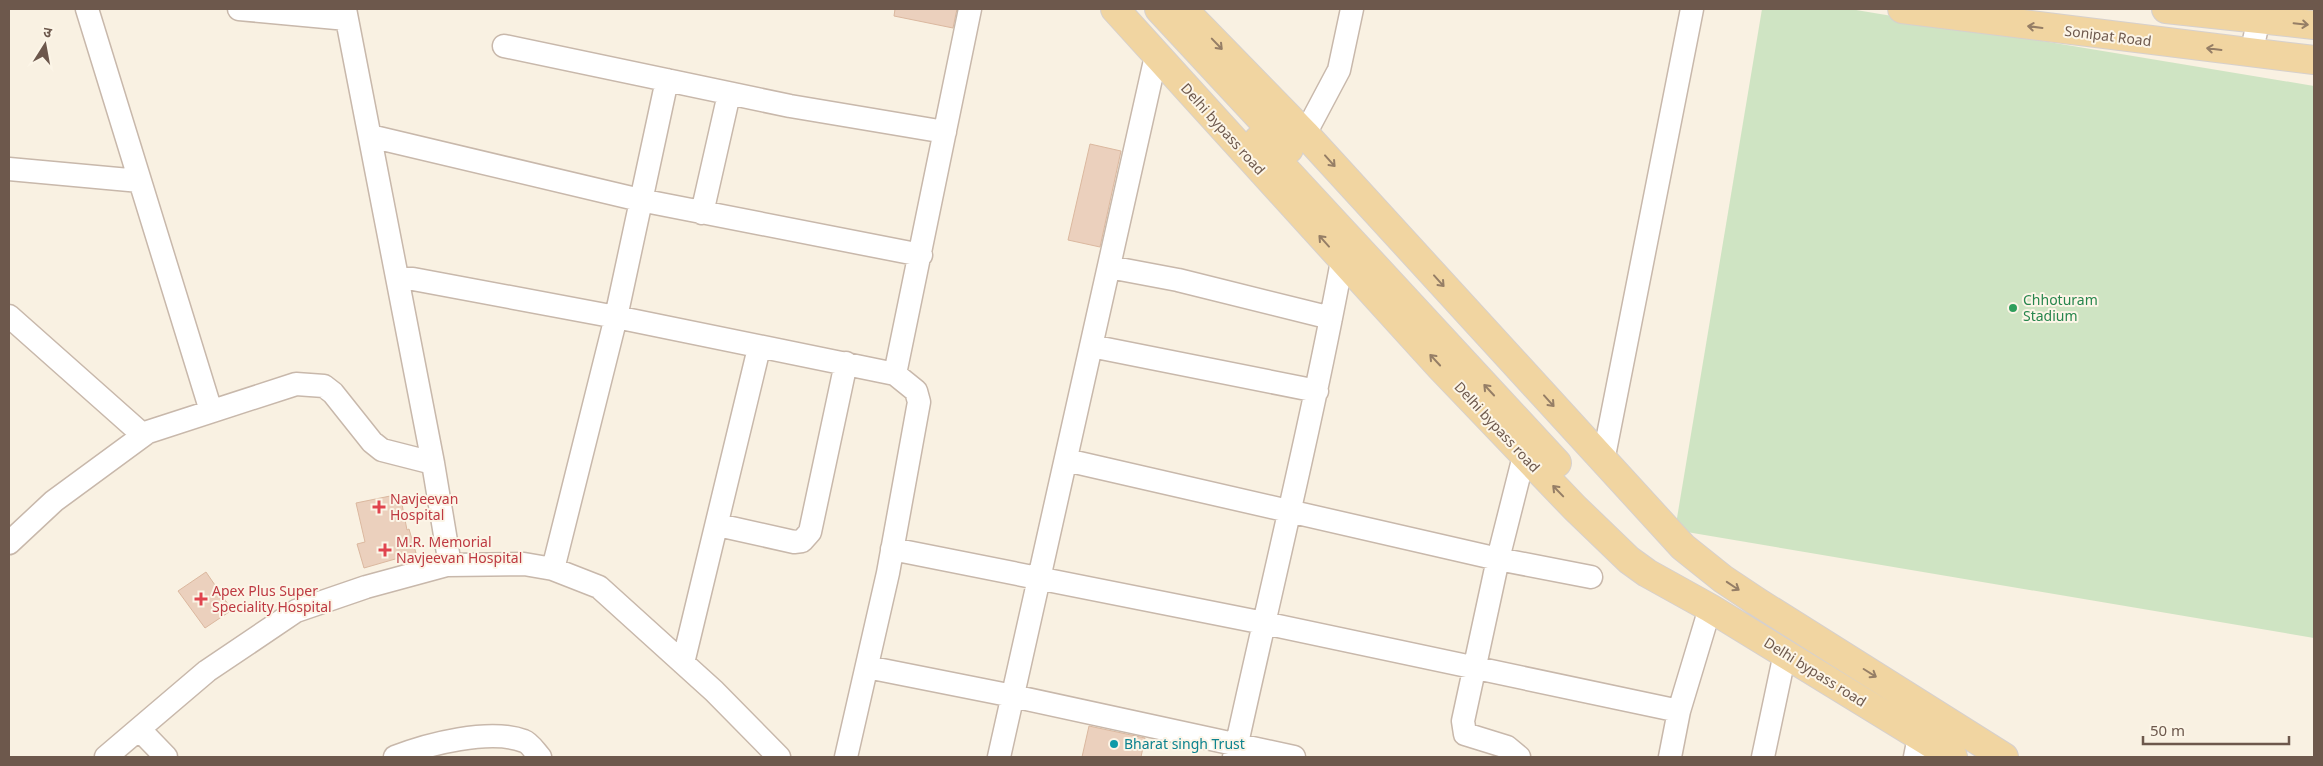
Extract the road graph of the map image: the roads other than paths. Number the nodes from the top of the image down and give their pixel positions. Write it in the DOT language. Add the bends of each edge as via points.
graph roads {
  1 [pos="87,9"];
  2 [pos="239,9"];
  3 [pos="970,9"];
  4 [pos="1115,9"];
  5 [pos="1137,9"];
  6 [pos="1159,9"];
  7 [pos="1183,9"];
  8 [pos="1352,9"];
  9 [pos="1692,9"];
  10 [pos="1902,9"];
  11 [pos="2166,9"];
  12 [pos="346,14"];
  13 [pos="2260,14"];
  14 [pos="2008,16"];
  15 [pos="2314,26"];
  16 [pos="504,46"];
  17 [pos="2251,54"];
  18 [pos="1156,56"];
  19 [pos="2314,60"];
  20 [pos="667,80"];
  21 [pos="729,94"];
  22 [pos="945,132"];
  23 [pos="1305,134"];
  24 [pos="370,136"];
  25 [pos="9,169"];
  26 [pos="140,181"];
  27 [pos="640,200"];
  28 [pos="702,213"];
  29 [pos="921,255"];
  30 [pos="1379,259"];
  31 [pos="1342,261"];
  32 [pos="1109,267"];
  33 [pos="398,279"];
  34 [pos="9,316"];
  35 [pos="616,317"];
  36 [pos="1331,318"];
  37 [pos="1091,346"];
  38 [pos="759,348"];
  39 [pos="846,364"];
  40 [pos="895,374"];
  41 [pos="1317,391"];
  42 [pos="211,412"];
  43 [pos="143,436"];
  44 [pos="1524,456"];
  45 [pos="1066,460"];
  46 [pos="1603,461"];
  47 [pos="433,463"];
  48 [pos="1288,510"];
  49 [pos="718,525"];
  50 [pos="9,543"];
  51 [pos="892,549"];
  52 [pos="1695,556"];
  53 [pos="1498,559"];
  54 [pos="450,565"];
  55 [pos="553,569"];
  56 [pos="1591,577"];
  57 [pos="1040,578"];
  58 [pos="1660,581"];
  59 [pos="1710,608"];
  60 [pos="1264,623"];
  61 [pos="1785,653"];
  62 [pos="684,663"];
  63 [pos="867,667"];
  64 [pos="1473,668"];
  65 [pos="1013,696"];
  66 [pos="1679,711"];
  67 [pos="139,729"];
  68 [pos="1917,747"];
  69 [pos="1235,751"];
  70 [pos="106,757"];
  71 [pos="166,757"];
  72 [pos="395,757"];
  73 [pos="540,757"];
  74 [pos="779,757"];
  75 [pos="846,757"];
  76 [pos="999,757"];
  77 [pos="1294,757"];
  78 [pos="1519,757"];
  79 [pos="1670,757"];
  80 [pos="1763,757"];
  81 [pos="1952,757"];
  82 [pos="2004,757"];
  1 -- 26 [label="street"];
  2 -- 12 [label="street"];
  3 -- 22 [label="street"];
  4 -- 18 [label="main road, Delhi bypass road"];
  5 -- 30 [label="main road"];
  6 -- 30 [label="main road"];
  7 -- 23 [label="main road, Delhi bypass road, one-way"];
  8 -- 23 [label="street" via="1339,70"];
  9 -- 46 [label="street"];
  10 -- 14 [label="main road, Sonipat Road"];
  11 -- 13 [label="main road"];
  12 -- 24 [label="street"];
  13 -- 15 [label="main road, one-way"];
  13 -- 17 [label="street"];
  17 -- 14 [label="main road, Sonipat Road, one-way"];
  16 -- 20 [label="street"];
  17 -- 19 [label="main road, Sonipat Road"];
  31 -- 18 [label="main road, Delhi bypass road, one-way"];
  18 -- 32 [label="street"];
  20 -- 21 [label="street"];
  20 -- 27 [label="street"];
  21 -- 22 [label="street"];
  21 -- 28 [label="street"];
  22 -- 29 [label="street"];
  23 -- 46 [label="main road, Delhi bypass road, one-way"];
  24 -- 27 [label="street"];
  24 -- 33 [label="street"];
  25 -- 26 [label="street"];
  26 -- 42 [label="street"];
  27 -- 28 [label="street"];
  27 -- 35 [label="street"];
  28 -- 29 [label="street"];
  29 -- 40 [label="street"];
  30 -- 52 [label="main road" via="1655,541 1669,550"];
  58 -- 30 [label="main road, one-way" via="1660,572 1653,562 1590,500"];
  31 -- 36 [label="street"];
  44 -- 31 [label="main road, Delhi bypass road, one-way"];
  32 -- 36 [label="street" via="1178,280"];
  32 -- 37 [label="street"];
  33 -- 35 [label="street" via="413,279"];
  33 -- 47 [label="street"];
  34 -- 43 [label="street"];
  35 -- 38 [label="street"];
  35 -- 55 [label="street"];
  36 -- 41 [label="street"];
  37 -- 41 [label="street"];
  37 -- 45 [label="street"];
  38 -- 39 [label="street"];
  38 -- 49 [label="street"];
  39 -- 40 [label="street"];
  39 -- 49 [label="street" via="812,522 806,536 802,541 794,542"];
  40 -- 51 [label="street" via="916,391 919,402"];
  41 -- 48 [label="street"];
  42 -- 43 [label="street"];
  42 -- 47 [label="street" via="296,384 324,386 382,450"];
  43 -- 50 [label="street" via="54,501"];
  44 -- 53 [label="street"];
  58 -- 44 [label="main road, Delhi bypass road, one-way" via="1629,560"];
  45 -- 48 [label="street"];
  45 -- 57 [label="street"];
  46 -- 52 [label="main road, Delhi bypass road"];
  47 -- 54 [label="street"];
  48 -- 53 [label="street"];
  48 -- 60 [label="street"];
  49 -- 62 [label="street"];
  51 -- 57 [label="street"];
  51 -- 63 [label="street"];
  52 -- 82 [label="main road, Delhi bypass road, one-way" via="1756,601"];
  53 -- 56 [label="street"];
  53 -- 64 [label="street"];
  54 -- 55 [label="street" via="524,564"];
  54 -- 67 [label="street" via="366,587 296,611 207,671"];
  55 -- 62 [label="street" via="599,587"];
  57 -- 60 [label="street"];
  57 -- 65 [label="street"];
  58 -- 59 [label="main road, Delhi bypass road"];
  59 -- 61 [label="main road, Delhi bypass road"];
  59 -- 66 [label="street"];
  60 -- 64 [label="street"];
  60 -- 69 [label="street"];
  61 -- 68 [label="main road, Delhi bypass road"];
  61 -- 80 [label="street"];
  62 -- 74 [label="street"];
  63 -- 65 [label="street"];
  63 -- 75 [label="street"];
  64 -- 66 [label="street"];
  64 -- 78 [label="street" via="1463,721 1465,734 1507,747"];
  65 -- 69 [label="street"];
  65 -- 76 [label="street"];
  66 -- 79 [label="street"];
  67 -- 70 [label="street"];
  67 -- 71 [label="street"];
  68 -- 81 [label="main road, Delhi bypass road"];
  69 -- 77 [label="street"];
  72 -- 73 [label="street" via="424,746 487,736 525,741"];
}
